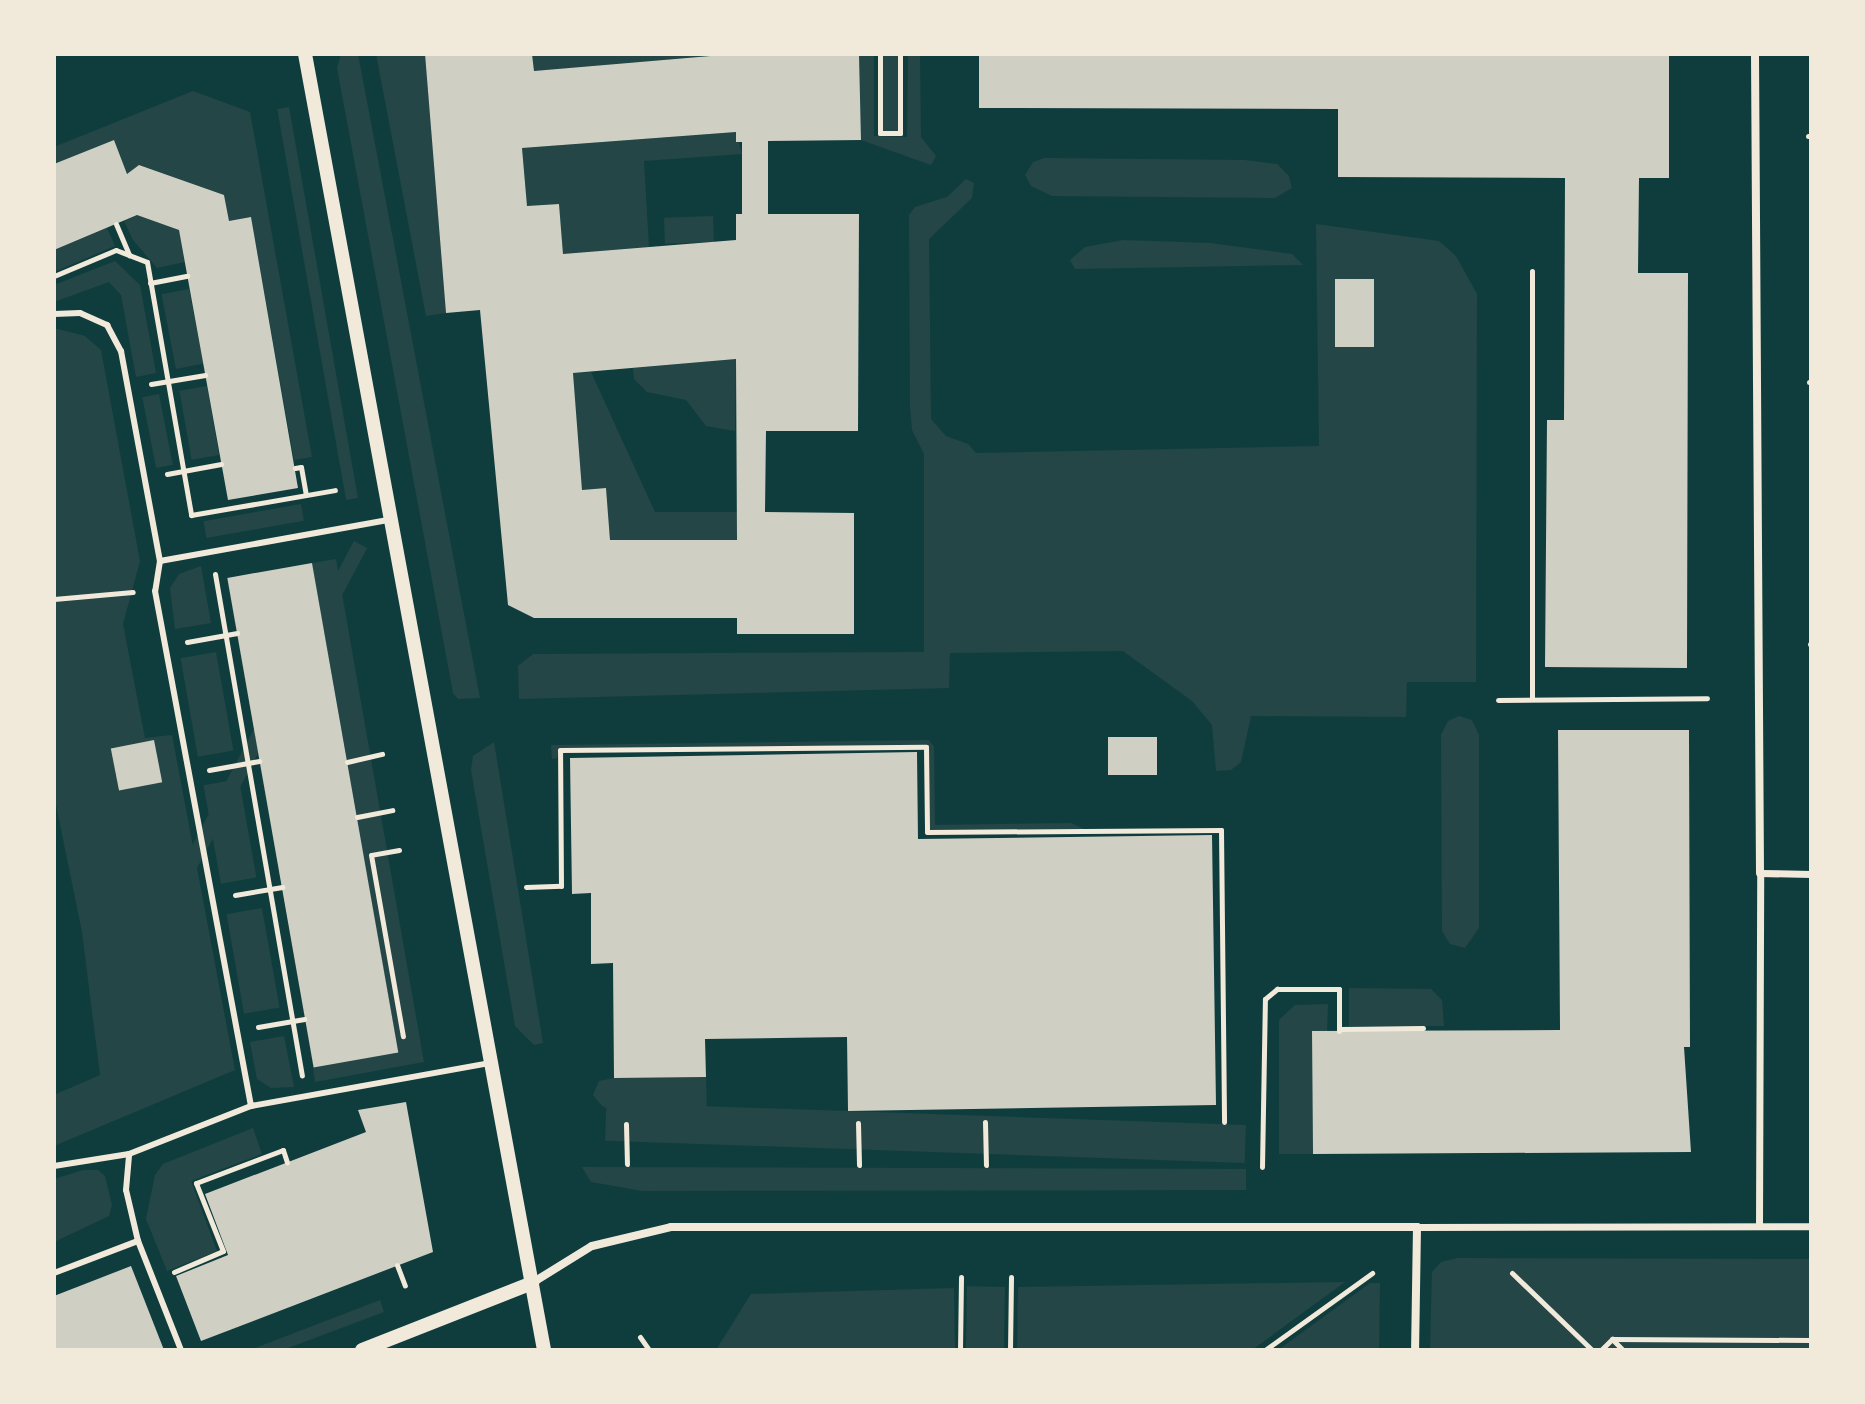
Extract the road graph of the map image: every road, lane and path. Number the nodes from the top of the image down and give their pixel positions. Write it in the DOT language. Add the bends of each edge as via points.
graph roads {
  1 [pos="305,54"];
  2 [pos="880,54"];
  3 [pos="900,54"];
  4 [pos="1755,54"];
  5 [pos="116,224"];
  6 [pos="129,255"];
  7 [pos="1532,271"];
  8 [pos="54,276"];
  9 [pos="187,276"];
  10 [pos="150,283"];
  11 [pos="54,314"];
  12 [pos="205,375"];
  13 [pos="168,381"];
  14 [pos="128,388"];
  15 [pos="221,464"];
  16 [pos="295,468"];
  17 [pos="183,471"];
  18 [pos="145,478"];
  19 [pos="335,490"];
  20 [pos="306,495"];
  21 [pos="389,520"];
  22 [pos="160,561"];
  23 [pos="229,572"];
  24 [pos="155,591"];
  25 [pos="54,599"];
  26 [pos="237,633"];
  27 [pos="225,636"];
  28 [pos="165,646"];
  29 [pos="1707,698"];
  30 [pos="1532,699"];
  31 [pos="1498,700"];
  32 [pos="382,754"];
  33 [pos="259,761"];
  34 [pos="347,762"];
  35 [pos="247,763"];
  36 [pos="189,773"];
  37 [pos="392,810"];
  38 [pos="357,817"];
  39 [pos="399,850"];
  40 [pos="1760,873"];
  41 [pos="1811,874"];
  42 [pos="282,887"];
  43 [pos="526,887"];
  44 [pos="269,889"];
  45 [pos="212,899"];
  46 [pos="304,1019"];
  47 [pos="292,1021"];
  48 [pos="1423,1028"];
  49 [pos="237,1031"];
  50 [pos="403,1036"];
  51 [pos="489,1063"];
  52 [pos="301,1068"];
  53 [pos="251,1106"];
  54 [pos="985,1122"];
  55 [pos="1224,1122"];
  56 [pos="858,1123"];
  57 [pos="626,1124"];
  58 [pos="129,1154"];
  59 [pos="287,1162"];
  60 [pos="627,1164"];
  61 [pos="859,1165"];
  62 [pos="986,1165"];
  63 [pos="54,1166"];
  64 [pos="1262,1167"];
  65 [pos="1759,1226"];
  66 [pos="1811,1226"];
  67 [pos="1417,1227"];
  68 [pos="138,1241"];
  69 [pos="397,1265"];
  70 [pos="54,1273"];
  71 [pos="1372,1273"];
  72 [pos="1512,1273"];
  73 [pos="961,1277"];
  74 [pos="1011,1277"];
  75 [pos="532,1283"];
  76 [pos="177,1285"];
  77 [pos="405,1286"];
  78 [pos="640,1337"];
  79 [pos="1612,1339"];
  80 [pos="1811,1340"];
  81 [pos="181,1350"];
  82 [pos="362,1350"];
  83 [pos="544,1350"];
  84 [pos="649,1350"];
  85 [pos="960,1350"];
  86 [pos="1010,1350"];
  87 [pos="1265,1350"];
  88 [pos="1415,1350"];
  89 [pos="1592,1350"];
  90 [pos="1601,1350"];
  91 [pos="1623,1350"];
  1 -- 21 [label="street"];
  2 -- 3 [label="path" via="880,133 900,133"];
  4 -- 40 [label="street"];
  5 -- 6 [label="path"];
  6 -- 8 [label="path" via="116,250"];
  6 -- 10 [label="path" via="147,262"];
  7 -- 30 [label="path"];
  9 -- 10 [label="path"];
  10 -- 13 [label="path"];
  11 -- 14 [label="lane" via="80,313 107,325 117,338"];
  12 -- 13 [label="path"];
  13 -- 14 [label="path"];
  13 -- 17 [label="path"];
  14 -- 18 [label="lane"];
  15 -- 17 [label="path"];
  16 -- 20 [label="path" via="301,467"];
  17 -- 18 [label="path"];
  17 -- 20 [label="path" via="191,515"];
  18 -- 22 [label="lane"];
  19 -- 20 [label="path"];
  21 -- 22 [label="lane"];
  21 -- 51 [label="street"];
  22 -- 24 [label="lane"];
  23 -- 27 [label="path" via="214,574"];
  24 -- 25 [label="path"];
  24 -- 28 [label="lane"];
  26 -- 27 [label="path"];
  27 -- 28 [label="path"];
  27 -- 35 [label="path"];
  28 -- 36 [label="lane"];
  29 -- 30 [label="path"];
  30 -- 31 [label="path"];
  32 -- 34 [label="path"];
  33 -- 35 [label="path"];
  35 -- 36 [label="path"];
  35 -- 44 [label="path"];
  36 -- 45 [label="lane"];
  37 -- 38 [label="path"];
  39 -- 50 [label="path" via="371,855"];
  40 -- 41 [label="street"];
  40 -- 65 [label="street"];
  42 -- 44 [label="path"];
  43 -- 55 [label="path" via="561,886 560,750 926,747 927,832 1221,830"];
  44 -- 45 [label="path"];
  44 -- 47 [label="path"];
  45 -- 49 [label="lane"];
  46 -- 47 [label="path"];
  47 -- 49 [label="path"];
  47 -- 52 [label="path"];
  48 -- 64 [label="path" via="1340,1030 1339,989 1277,989 1265,999"];
  49 -- 53 [label="lane"];
  51 -- 53 [label="lane"];
  51 -- 75 [label="street"];
  53 -- 58 [label="lane"];
  54 -- 62 [label="path"];
  56 -- 61 [label="path"];
  57 -- 60 [label="path"];
  58 -- 63 [label="lane"];
  58 -- 68 [label="lane" via="126,1190"];
  59 -- 76 [label="path" via="283,1150 196,1183 223,1251 172,1272"];
  65 -- 66 [label="street"];
  65 -- 67 [label="street"];
  67 -- 75 [label="street" via="671,1227 592,1246"];
  67 -- 88 [label="street"];
  68 -- 70 [label="lane"];
  68 -- 81 [label="lane"];
  69 -- 77 [label="path"];
  71 -- 87 [label="path"];
  72 -- 89 [label="path"];
  73 -- 85 [label="path"];
  74 -- 86 [label="path"];
  75 -- 82 [label="street"];
  75 -- 83 [label="street"];
  78 -- 84 [label="path"];
  79 -- 80 [label="path"];
  79 -- 90 [label="path"];
  79 -- 91 [label="path"];
}
